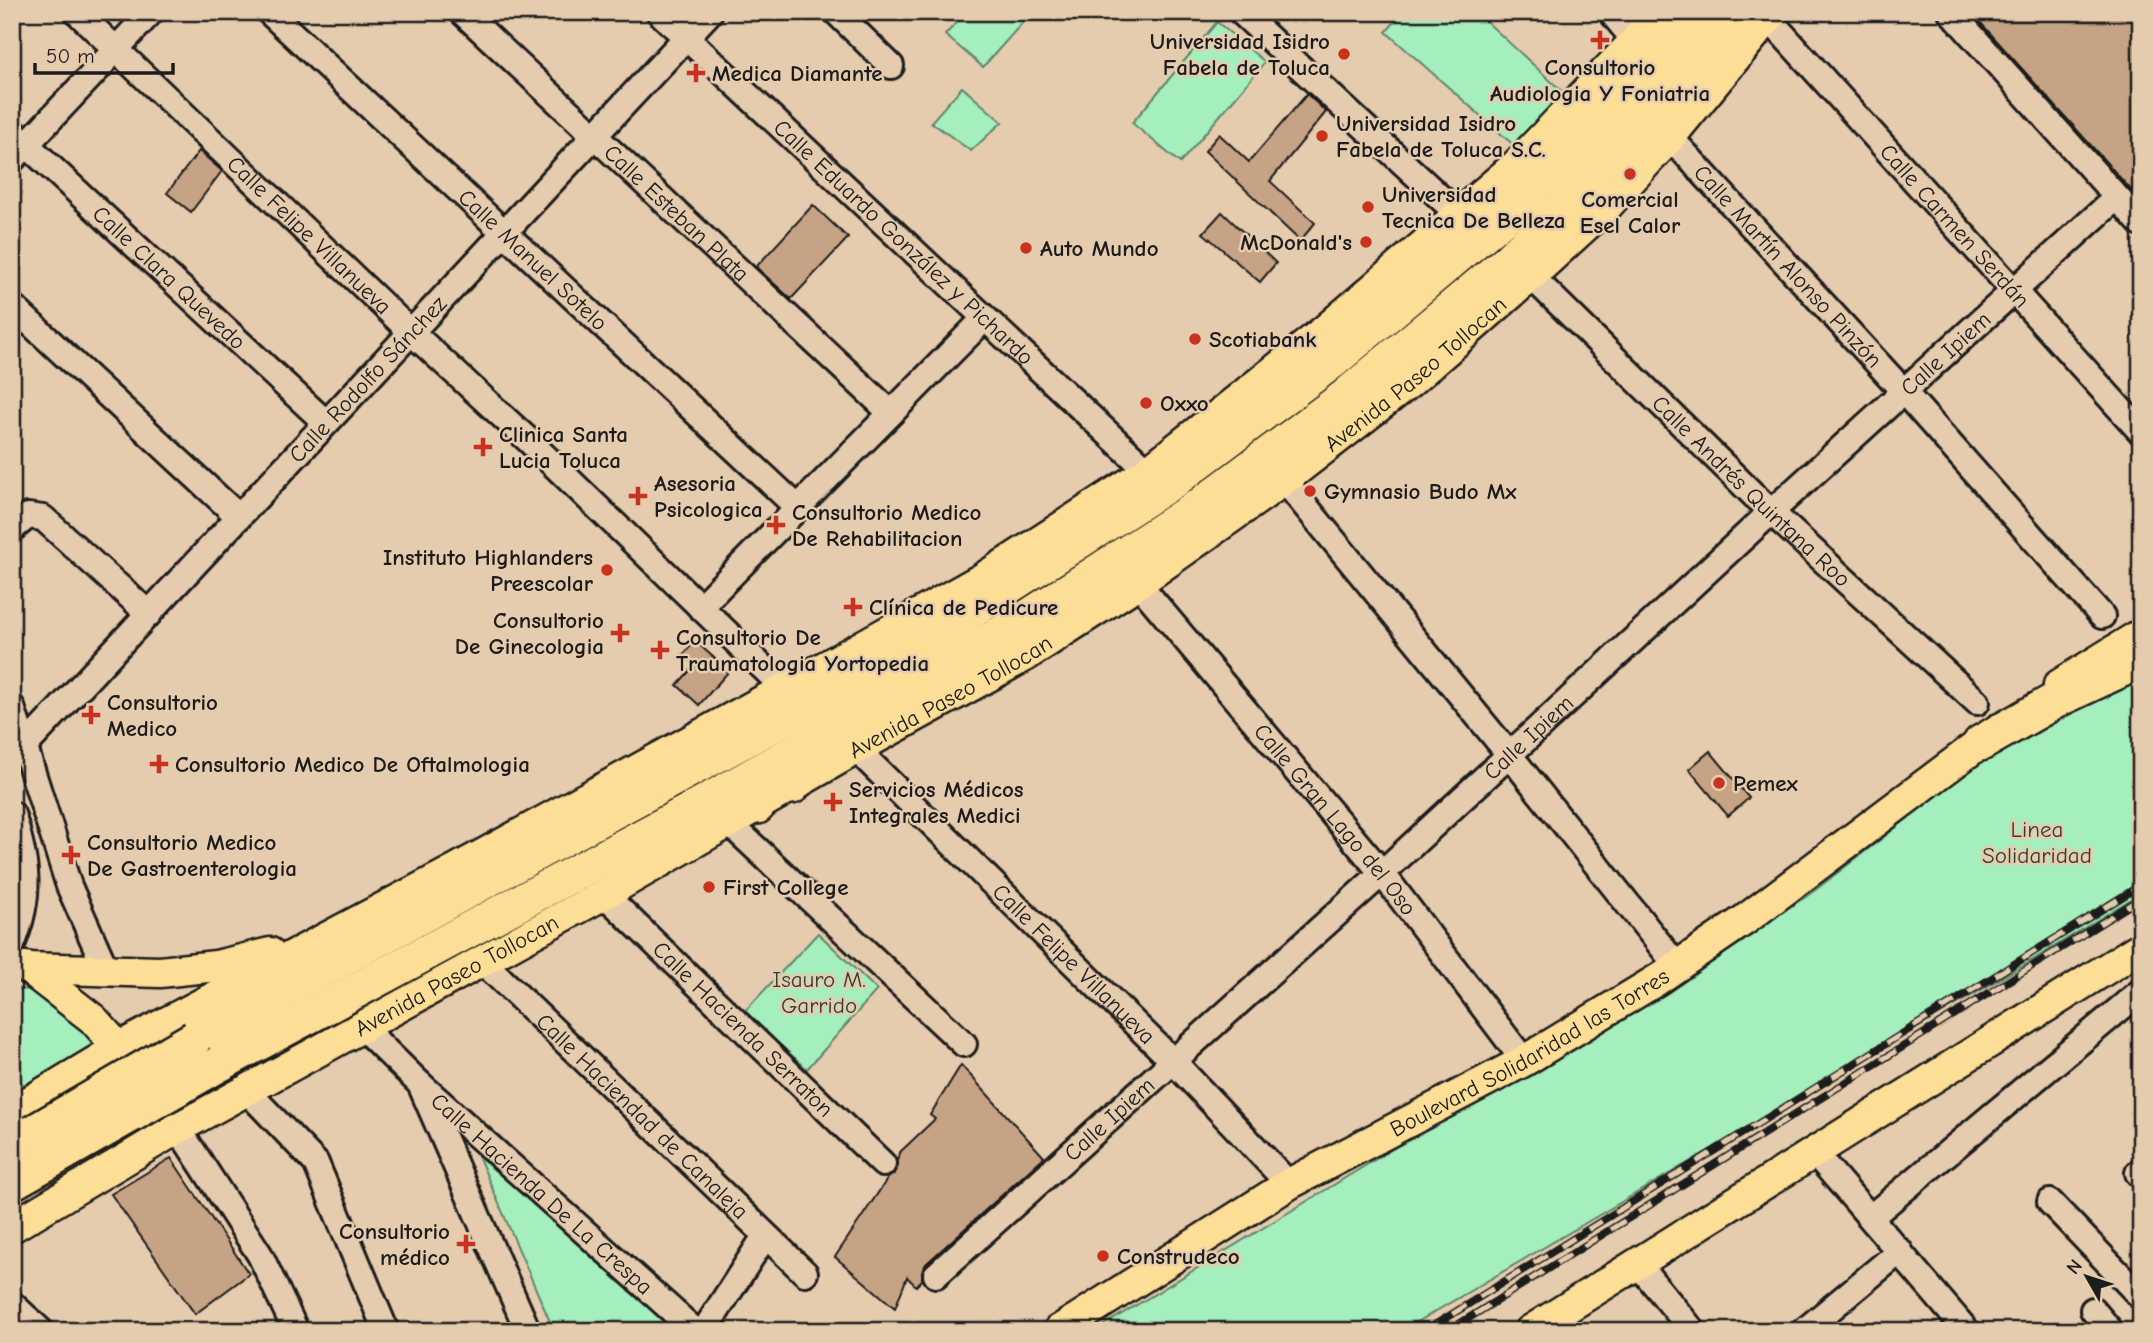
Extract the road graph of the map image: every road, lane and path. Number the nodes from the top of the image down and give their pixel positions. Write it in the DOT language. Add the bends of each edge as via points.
graph roads {
  1 [pos="77,12"];
  2 [pos="151,12"];
  3 [pos="269,12"];
  4 [pos="461,12"];
  5 [pos="659,12"];
  6 [pos="710,12"];
  7 [pos="836,12"];
  8 [pos="1241,12"];
  9 [pos="1611,12"];
  10 [pos="1657,12"];
  11 [pos="1693,12"];
  12 [pos="1732,12"];
  13 [pos="1951,12"];
  14 [pos="1771,16"];
  15 [pos="686,38"];
  16 [pos="1635,41"];
  17 [pos="116,49"];
  18 [pos="891,66"];
  19 [pos="594,136"];
  20 [pos="1670,138"];
  21 [pos="17,145"];
  22 [pos="2116,198"];
  23 [pos="1460,216"];
  24 [pos="2141,224"];
  25 [pos="505,231"];
  26 [pos="1531,276"];
  27 [pos="2015,291"];
  28 [pos="12,306"];
  29 [pos="984,319"];
  30 [pos="411,332"];
  31 [pos="1904,392"];
  32 [pos="891,413"];
  33 [pos="326,423"];
  34 [pos="2141,432"];
  35 [pos="1148,471"];
  36 [pos="1284,480"];
  37 [pos="797,508"];
  38 [pos="1771,512"];
  39 [pos="239,517"];
  40 [pos="12,528"];
  41 [pos="1138,583"];
  42 [pos="700,607"];
  43 [pos="149,614"];
  44 [pos="2102,616"];
  45 [pos="2141,634"];
  46 [pos="906,652"];
  47 [pos="839,659"];
  48 [pos="2141,660"];
  49 [pos="784,688"];
  50 [pos="1977,702"];
  51 [pos="12,707"];
  52 [pos="742,712"];
  53 [pos="847,738"];
  54 [pos="1982,743"];
  55 [pos="25,746"];
  56 [pos="1508,753"];
  57 [pos="700,764"];
  58 [pos="792,786"];
  59 [pos="690,811"];
  60 [pos="743,814"];
  61 [pos="14,820"];
  62 [pos="49,826"];
  63 [pos="18,858"];
  64 [pos="1382,873"];
  65 [pos="69,886"];
  66 [pos="604,894"];
  67 [pos="311,943"];
  68 [pos="17,946"];
  69 [pos="2141,947"];
  70 [pos="480,959"];
  71 [pos="1677,966"];
  72 [pos="107,972"];
  73 [pos="2141,991"];
  74 [pos="362,1027"];
  75 [pos="964,1044"];
  76 [pos="120,1047"];
  77 [pos="1172,1060"];
  78 [pos="1524,1061"];
  79 [pos="420,1084"];
  80 [pos="247,1091"];
  81 [pos="26,1122"];
  82 [pos="178,1128"];
  83 [pos="1814,1152"];
  84 [pos="134,1153"];
  85 [pos="883,1164"];
  86 [pos="12,1182"];
  87 [pos="1289,1184"];
  88 [pos="2050,1202"];
  89 [pos="1871,1217"];
  90 [pos="12,1227"];
  91 [pos="765,1237"];
  92 [pos="1900,1251"];
  93 [pos="1637,1264"];
  94 [pos="806,1273"];
  95 [pos="936,1275"];
  96 [pos="2141,1297"];
  97 [pos="12,1304"];
  98 [pos="2093,1310"];
  99 [pos="41,1331"];
  100 [pos="296,1331"];
  101 [pos="386,1331"];
  102 [pos="528,1331"];
  103 [pos="695,1331"];
  104 [pos="704,1331"];
  105 [pos="1058,1331"];
  106 [pos="1530,1331"];
  107 [pos="1693,1331"];
  108 [pos="1804,1331"];
  109 [pos="1967,1331"];
  110 [pos="2111,1331"];
  1 -- 17 [label="street, Calle Felipe Villanueva"];
  2 -- 17 [label="street"];
  3 -- 25 [label="street, Calle Manuel Sotelo"];
  4 -- 19 [label="street, Calle Esteban Plata"];
  5 -- 15 [label="street, Calle Eduardo González y Pichardo"];
  6 -- 15 [label="street, Calle Rodolfo Sánchez"];
  7 -- 18 [label="street"];
  8 -- 23 [label="street"];
  9 -- 16 [label="street"];
  10 -- 16 [label="main road, Avenida Paseo Tollocan"];
  11 -- 46 [label="highway, Avenida Paseo Tollocan" via="1639,82 1576,149 1498,223 1341,354 1174,480"];
  12 -- 53 [label="highway, Avenida Paseo Tollocan" via="1575,197 1508,261 1345,397 1201,505"];
  13 -- 22 [label="street"];
  14 -- 20 [label="main road, Avenida Paseo Tollocan"];
  14 -- 27 [label="street, Calle Carmen Serdán"];
  15 -- 19 [label="street, Calle Rodolfo Sánchez"];
  15 -- 29 [label="street, Calle Eduardo González y Pichardo"];
  16 -- 23 [label="main road, Avenida Paseo Tollocan" via="1516,165"];
  17 -- 21 [label="street"];
  17 -- 30 [label="street, Calle Felipe Villanueva"];
  19 -- 25 [label="street, Calle Rodolfo Sánchez"];
  19 -- 32 [label="street, Calle Esteban Plata"];
  20 -- 26 [label="main road, Avenida Paseo Tollocan" via="1605,208"];
  20 -- 31 [label="street, Calle Martín Alonso Pinzón"];
  21 -- 33 [label="street, Calle Clara Quevedo"];
  22 -- 24 [label="street"];
  22 -- 27 [label="street, Calle Ipiem"];
  23 -- 35 [label="main road, Avenida Paseo Tollocan"];
  25 -- 30 [label="street, Calle Rodolfo Sánchez"];
  25 -- 37 [label="street, Calle Manuel Sotelo"];
  26 -- 36 [label="main road, Avenida Paseo Tollocan" via="1409,383"];
  26 -- 38 [label="street, Calle Andrés Quintana Roo"];
  27 -- 31 [label="street, Calle Ipiem"];
  27 -- 34 [label="street, Calle Carmen Serdán"];
  28 -- 39 [label="street"];
  29 -- 32 [label="street"];
  29 -- 35 [label="street, Calle Eduardo González y Pichardo"];
  30 -- 33 [label="street, Calle Rodolfo Sánchez"];
  30 -- 42 [label="street, Calle Felipe Villanueva"];
  31 -- 38 [label="street, Calle Ipiem"];
  31 -- 44 [label="street, Calle Martín Alonso Pinzón"];
  32 -- 37 [label="street"];
  33 -- 39 [label="street, Calle Rodolfo Sánchez"];
  35 -- 47 [label="main road, Avenida Paseo Tollocan" via="983,578"];
  36 -- 41 [label="main road, Avenida Paseo Tollocan"];
  36 -- 56 [label="street"];
  37 -- 42 [label="street"];
  38 -- 50 [label="street, Calle Andrés Quintana Roo"];
  38 -- 56 [label="street, Calle Ipiem"];
  39 -- 43 [label="street, Calle Rodolfo Sánchez"];
  40 -- 43 [label="street" via="28,516 43,518"];
  41 -- 53 [label="main road, Avenida Paseo Tollocan" via="1026,656"];
  41 -- 64 [label="street, Calle Gran Lago del Oso"];
  42 -- 49 [label="street, Calle Felipe Villanueva"];
  43 -- 55 [label="street, Calle Rodolfo Sánchez"];
  45 -- 54 [label="main road, Boulevard Solidaridad las Torres" via="2048,693"];
  46 -- 47 [label="highway"];
  46 -- 57 [label="highway, Avenida Paseo Tollocan"];
  47 -- 49 [label="main road, Avenida Paseo Tollocan"];
  48 -- 54 [label="highway, Boulevard Solidaridad las Torres" via="2058,699"];
  49 -- 52 [label="main road, Avenida Paseo Tollocan"];
  51 -- 55 [label="street"];
  52 -- 57 [label="highway"];
  52 -- 67 [label="main road, Avenida Paseo Tollocan" via="453,871"];
  53 -- 58 [label="highway"];
  53 -- 59 [label="highway, Avenida Paseo Tollocan"];
  53 -- 77 [label="street, Calle Felipe Villanueva"];
  54 -- 71 [label="main road, Boulevard Solidaridad las Torres"];
  55 -- 62 [label="street"];
  56 -- 64 [label="street, Calle Ipiem"];
  56 -- 71 [label="street"];
  57 -- 81 [label="highway, Avenida Paseo Tollocan, bridge" via="194,1039"];
  58 -- 60 [label="main road, Avenida Paseo Tollocan"];
  59 -- 60 [label="highway"];
  59 -- 81 [label="highway, Avenida Paseo Tollocan, bridge" via="219,1064"];
  60 -- 66 [label="main road, Avenida Paseo Tollocan"];
  60 -- 75 [label="street"];
  61 -- 62 [label="street"];
  61 -- 63 [label="street"];
  62 -- 65 [label="street"];
  63 -- 65 [label="street"];
  63 -- 68 [label="street" via="28,892"];
  64 -- 77 [label="street, Calle Ipiem"];
  64 -- 78 [label="street, Calle Gran Lago del Oso"];
  65 -- 72 [label="street"];
  66 -- 70 [label="main road, Avenida Paseo Tollocan"];
  66 -- 85 [label="street, Calle Hacienda Serraton"];
  67 -- 72 [label="main road" via="216,966"];
  67 -- 76 [label="main road, Avenida Paseo Tollocan"];
  68 -- 72 [label="main road"];
  68 -- 76 [label="main road"];
  69 -- 83 [label="main road"];
  70 -- 74 [label="main road, Avenida Paseo Tollocan"];
  70 -- 91 [label="street, Calle Haciendad de Canaleja"];
  71 -- 78 [label="main road, Boulevard Solidaridad las Torres"];
  73 -- 89 [label="street"];
  74 -- 79 [label="street, Calle Hacienda De La Crespa"];
  74 -- 80 [label="main road, Avenida Paseo Tollocan"];
  76 -- 81 [label="main road, Avenida Paseo Tollocan"];
  76 -- 82 [label="main road"];
  77 -- 87 [label="street, Calle Felipe Villanueva"];
  77 -- 95 [label="street, Calle Ipiem"];
  78 -- 87 [label="main road, Boulevard Solidaridad las Torres"];
  79 -- 102 [label="street"];
  79 -- 103 [label="street, Calle Hacienda De La Crespa"];
  80 -- 82 [label="main road, Avenida Paseo Tollocan"];
  80 -- 101 [label="street" via="316,1163"];
  81 -- 84 [label="main road"];
  81 -- 86 [label="highway, Avenida Paseo Tollocan"];
  82 -- 84 [label="main road, Avenida Paseo Tollocan"];
  82 -- 100 [label="street" via="260,1255"];
  83 -- 89 [label="street"];
  83 -- 93 [label="main road"];
  84 -- 90 [label="main road, Avenida Paseo Tollocan"];
  87 -- 105 [label="main road, Boulevard Solidaridad las Torres"];
  88 -- 96 [label="street"];
  89 -- 92 [label="street"];
  91 -- 94 [label="street, Calle Haciendad de Canaleja"];
  91 -- 104 [label="street"];
  92 -- 108 [label="street"];
  92 -- 109 [label="street"];
  93 -- 106 [label="main road"];
  93 -- 107 [label="street"];
  97 -- 99 [label="street"];
  98 -- 110 [label="street"];
}
